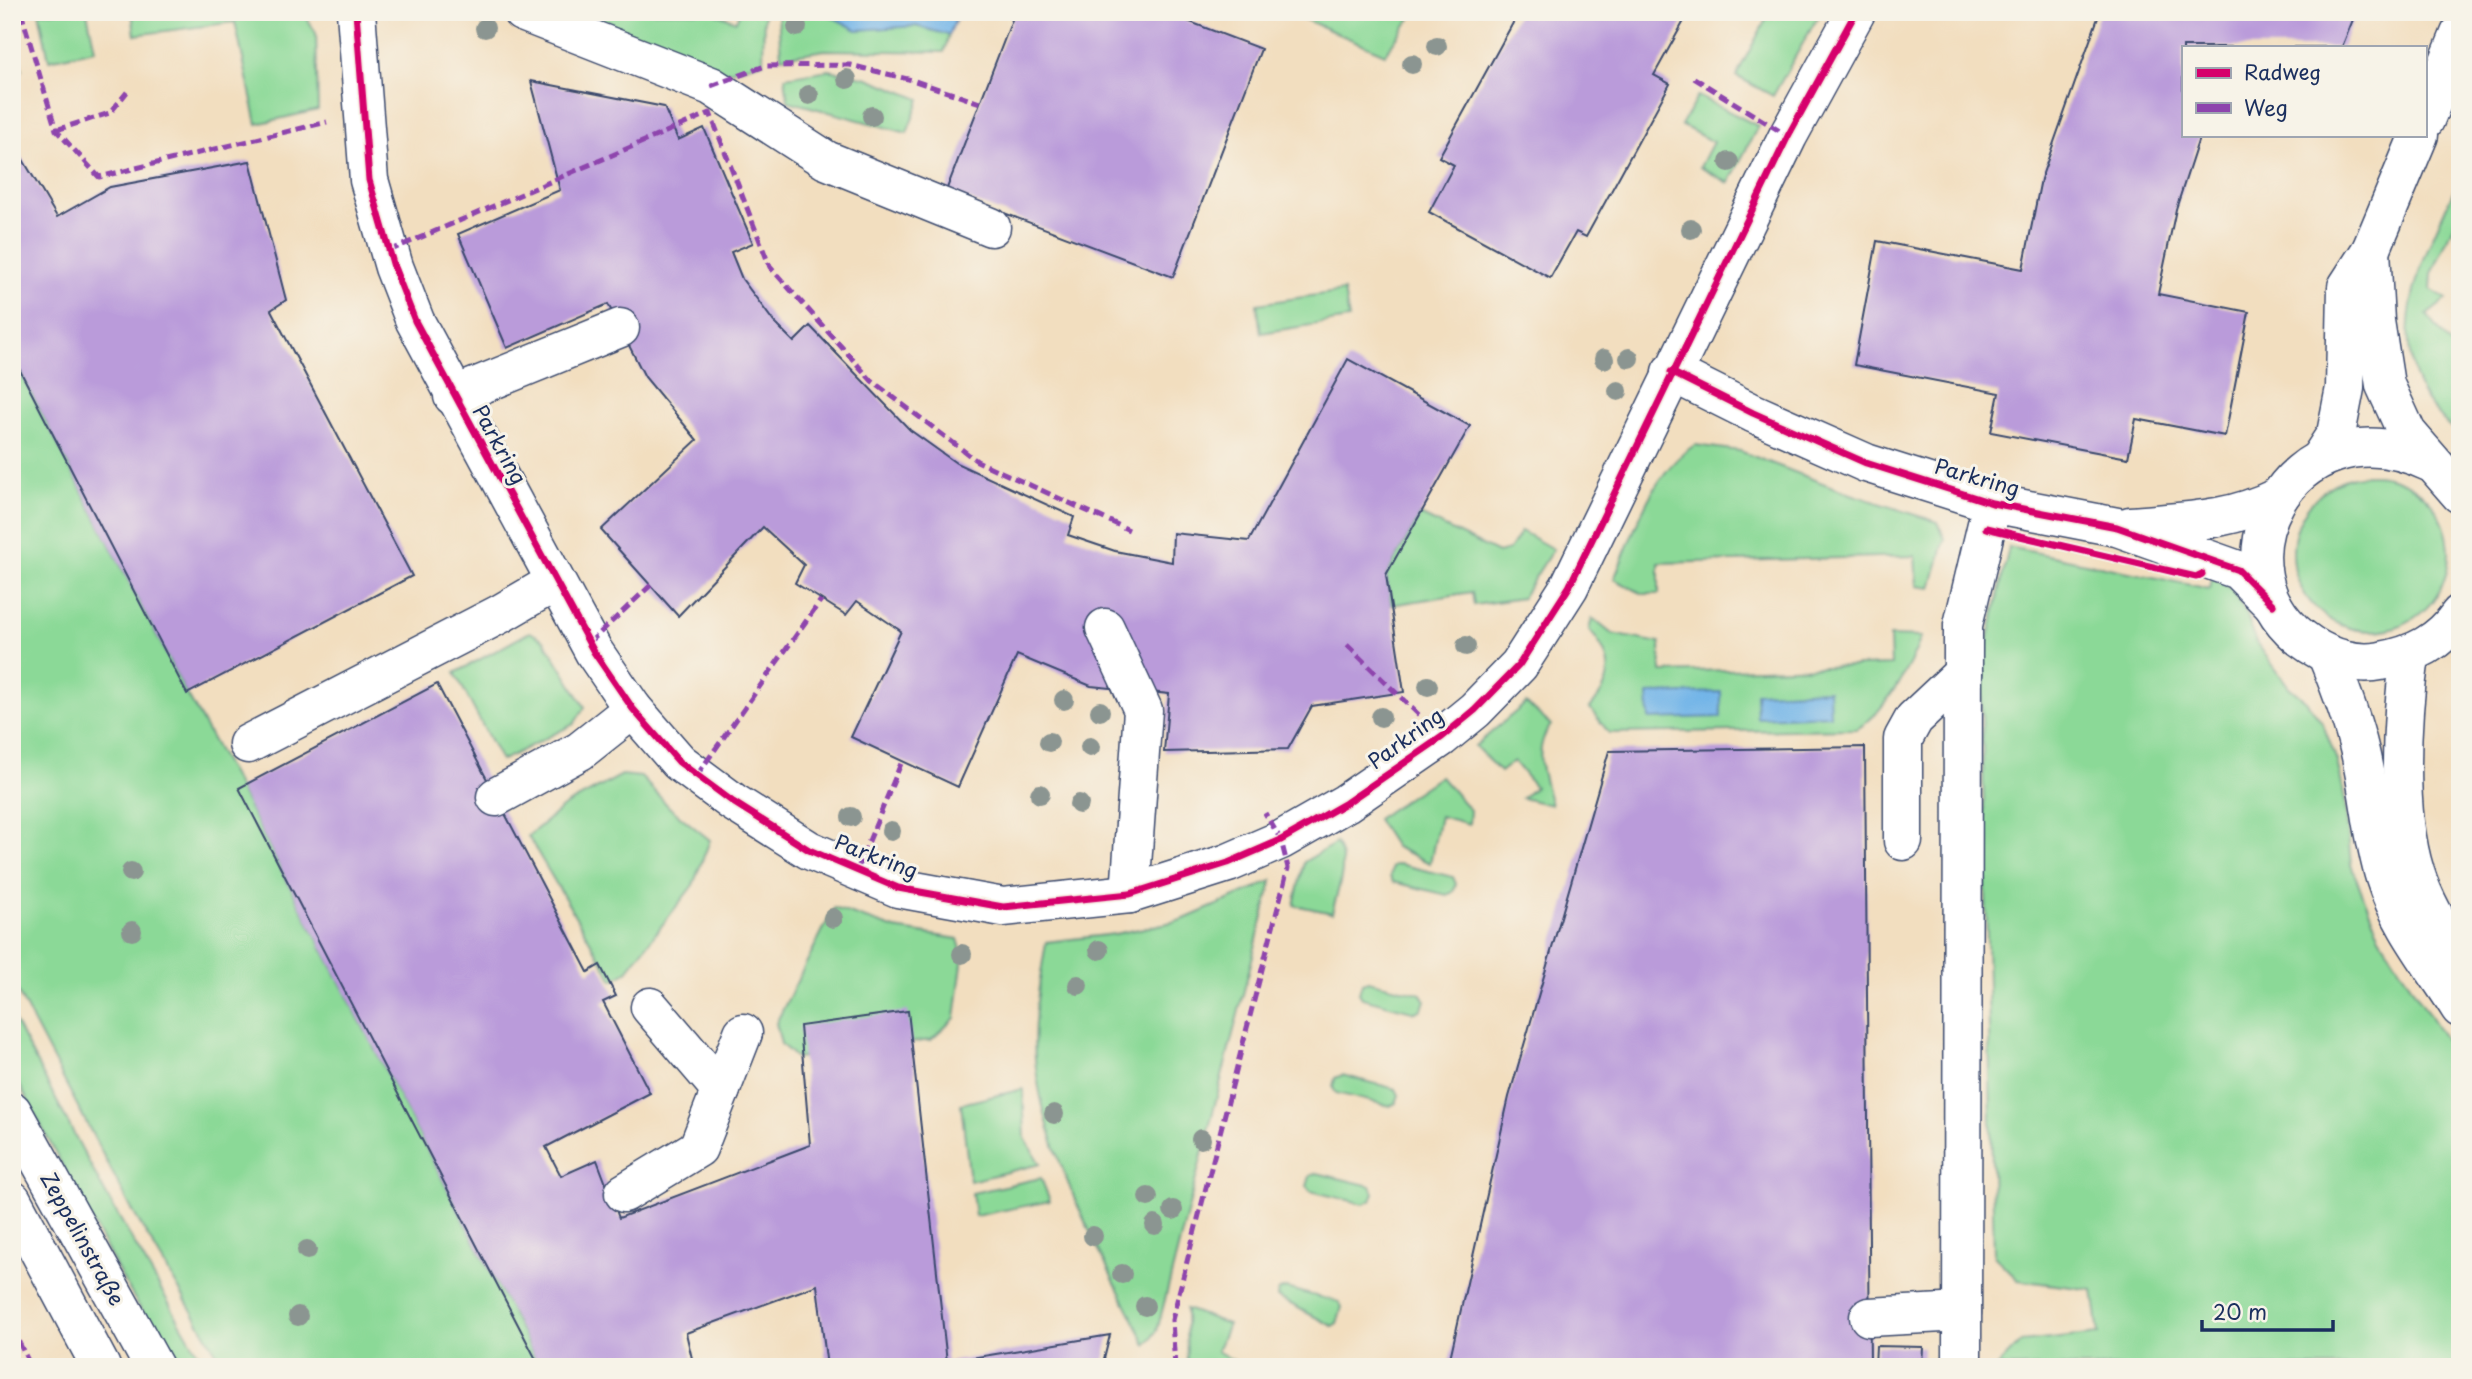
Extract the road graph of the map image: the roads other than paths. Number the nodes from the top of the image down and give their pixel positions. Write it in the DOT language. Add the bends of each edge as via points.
graph roads {
  1 [pos="356,12"];
  2 [pos="522,12"];
  3 [pos="1856,12"];
  4 [pos="2460,34"];
  5 [pos="2426,118"];
  6 [pos="2419,136"];
  7 [pos="991,227"];
  8 [pos="2371,250"];
  9 [pos="620,328"];
  10 [pos="1671,372"];
  11 [pos="453,396"];
  12 [pos="2321,457"];
  13 [pos="2429,462"];
  14 [pos="2460,494"];
  15 [pos="2278,497"];
  16 [pos="1992,503"];
  17 [pos="2117,527"];
  18 [pos="555,582"];
  19 [pos="2273,605"];
  20 [pos="2460,614"];
  21 [pos="1105,628"];
  22 [pos="2327,655"];
  23 [pos="2410,656"];
  24 [pos="1963,673"];
  25 [pos="633,709"];
  26 [pos="248,744"];
  27 [pos="496,797"];
  28 [pos="1903,841"];
  29 [pos="1130,894"];
  30 [pos="2460,958"];
  31 [pos="650,1007"];
  32 [pos="2460,1008"];
  33 [pos="743,1032"];
  34 [pos="721,1090"];
  35 [pos="12,1111"];
  36 [pos="624,1193"];
  37 [pos="12,1200"];
  38 [pos="1962,1312"];
  39 [pos="1869,1317"];
  40 [pos="101,1367"];
  41 [pos="153,1367"];
  42 [pos="1962,1367"];
  1 -- 11 [label="street, Parkring" via="369,180 415,321"];
  2 -- 7 [label="street" via="711,86 826,160"];
  3 -- 10 [label="street, Parkring" via="1788,135"];
  4 -- 5 [label="street"];
  6 -- 8 [label="street"];
  8 -- 12 [label="street" via="2347,287 2346,388 2336,434"];
  8 -- 13 [label="street" via="2385,385 2407,433"];
  9 -- 11 [label="street"];
  10 -- 16 [label="street, Parkring" via="1866,463"];
  10 -- 29 [label="street, Parkring" via="1569,587 1520,665 1475,710 1346,803 1281,840 1202,873"];
  11 -- 18 [label="street, Parkring"];
  12 -- 13 [label="street" via="2376,445"];
  12 -- 15 [label="street" via="2297,474"];
  13 -- 14 [label="street"];
  15 -- 17 [label="street, Parkring" via="2248,512"];
  15 -- 19 [label="street" via="2263,531 2262,569"];
  16 -- 17 [label="street, Parkring"];
  16 -- 24 [label="street" via="1963,625"];
  17 -- 19 [label="street, Parkring" via="2238,570"];
  18 -- 25 [label="street, Parkring"];
  18 -- 26 [label="street"];
  19 -- 22 [label="street" via="2296,635"];
  20 -- 23 [label="street" via="2446,633"];
  21 -- 29 [label="street" via="1143,710"];
  22 -- 23 [label="street" via="2368,664"];
  22 -- 32 [label="street" via="2361,753 2373,833 2386,881 2413,938"];
  23 -- 30 [label="street" via="2404,721 2407,837 2415,873"];
  24 -- 28 [label="street" via="1914,719 1903,738"];
  24 -- 38 [label="street"];
  25 -- 27 [label="street" via="580,751"];
  25 -- 29 [label="street, Parkring" via="679,762 733,802 809,850 898,888 1003,907"];
  31 -- 34 [label="street"];
  33 -- 34 [label="street"];
  34 -- 36 [label="street" via="698,1148"];
  35 -- 41 [label="street, Zeppelinstraße"];
  37 -- 40 [label="street, Zeppelinstraße"];
  38 -- 39 [label="street"];
  38 -- 42 [label="street"];
}
